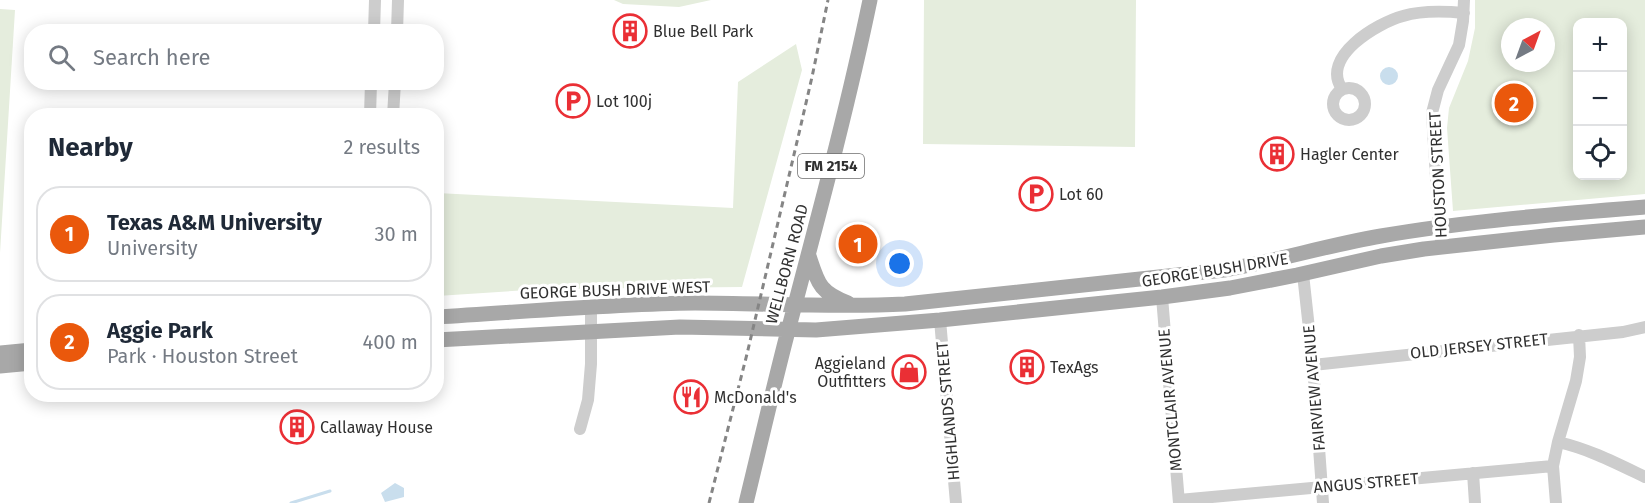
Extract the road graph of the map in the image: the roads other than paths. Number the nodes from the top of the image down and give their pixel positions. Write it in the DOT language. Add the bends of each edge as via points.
graph roads {
  1 [pos="375,0"];
  2 [pos="398,0"];
  3 [pos="870,0"];
  4 [pos="1464,0"];
  5 [pos="1464,13"];
  6 [pos="374,24"];
  7 [pos="397,24"];
  8 [pos="1342,89"];
  9 [pos="371,90"];
  10 [pos="394,90"];
  11 [pos="370,108"];
  12 [pos="393,108"];
  13 [pos="1645,207"];
  14 [pos="1439,227"];
  15 [pos="1645,227"];
  16 [pos="1442,247"];
  17 [pos="809,256"];
  18 [pos="1262,263"];
  19 [pos="1303,274"];
  20 [pos="1162,297"];
  21 [pos="795,305"];
  22 [pos="591,307"];
  23 [pos="859,307"];
  24 [pos="444,316"];
  25 [pos="940,320"];
  26 [pos="1645,327"];
  27 [pos="788,330"];
  28 [pos="591,331"];
  29 [pos="1579,335"];
  30 [pos="444,340"];
  31 [pos="24,351"];
  32 [pos="0,353"];
  33 [pos="24,364"];
  34 [pos="1313,365"];
  35 [pos="0,366"];
  36 [pos="24,374"];
  37 [pos="0,375"];
  38 [pos="580,429"];
  39 [pos="1558,442"];
  40 [pos="1553,466"];
  41 [pos="1473,473"];
  42 [pos="1645,477"];
  43 [pos="1322,487"];
  44 [pos="1179,501"];
  45 [pos="746,503"];
  46 [pos="956,503"];
  47 [pos="1323,503"];
  48 [pos="1475,503"];
  49 [pos="1556,503"];
  1 -- 6 [label="street"];
  2 -- 7 [label="street"];
  3 -- 17 [label="main road, WELLBORN ROAD / FM 2154"];
  4 -- 5 [label="street, HOUSTON STREET"];
  5 -- 8 [label="street" via="1412,14 1371,30 1340,60 1337,77"];
  5 -- 14 [label="street, HOUSTON STREET" via="1459,45 1432,113"];
  9 -- 11 [label="street"];
  10 -- 12 [label="street"];
  13 -- 14 [label="main road, GEORGE BUSH DRIVE"];
  14 -- 16 [label="street, HOUSTON STREET"];
  14 -- 18 [label="main road, GEORGE BUSH DRIVE" via="1378,236"];
  15 -- 16 [label="main road, GEORGE BUSH DRIVE"];
  16 -- 19 [label="main road, GEORGE BUSH DRIVE"];
  17 -- 21 [label="main road, WELLBORN ROAD / FM 2154"];
  17 -- 23 [label="main road" via="823,289"];
  18 -- 20 [label="main road" via="1255,274 1166,288"];
  18 -- 23 [label="main road, GEORGE BUSH DRIVE"];
  19 -- 20 [label="main road, GEORGE BUSH DRIVE"];
  19 -- 34 [label="street, FAIRVIEW AVENUE"];
  20 -- 25 [label="main road, GEORGE BUSH DRIVE"];
  20 -- 44 [label="street, MONTCLAIR AVENUE"];
  21 -- 22 [label="main road, GEORGE BUSH DRIVE WEST"];
  21 -- 23 [label="main road, GEORGE BUSH DRIVE"];
  21 -- 27 [label="main road, WELLBORN ROAD / FM 2154"];
  22 -- 24 [label="main road, GEORGE BUSH DRIVE WEST"];
  22 -- 28 [label="street"];
  25 -- 27 [label="main road, GEORGE BUSH DRIVE"];
  25 -- 46 [label="street, HIGHLANDS STREET"];
  26 -- 29 [label="street, OLD JERSEY STREET"];
  27 -- 28 [label="main road" via="680,327"];
  27 -- 45 [label="main road, WELLBORN ROAD / FM 2154"];
  28 -- 30 [label="main road"];
  28 -- 38 [label="street" via="588,400"];
  29 -- 34 [label="street, OLD JERSEY STREET"];
  29 -- 39 [label="street" via="1576,381"];
  31 -- 32 [label="main road"];
  33 -- 35 [label="main road"];
  34 -- 43 [label="street, FAIRVIEW AVENUE"];
  36 -- 37 [label="main road"];
  39 -- 40 [label="street"];
  39 -- 42 [label="street" via="1579,447"];
  40 -- 41 [label="street, ANGUS STREET"];
  40 -- 49 [label="street"];
  41 -- 43 [label="street, ANGUS STREET"];
  41 -- 48 [label="street"];
  43 -- 44 [label="street, ANGUS STREET"];
  43 -- 47 [label="street, FAIRVIEW AVENUE"];
}
